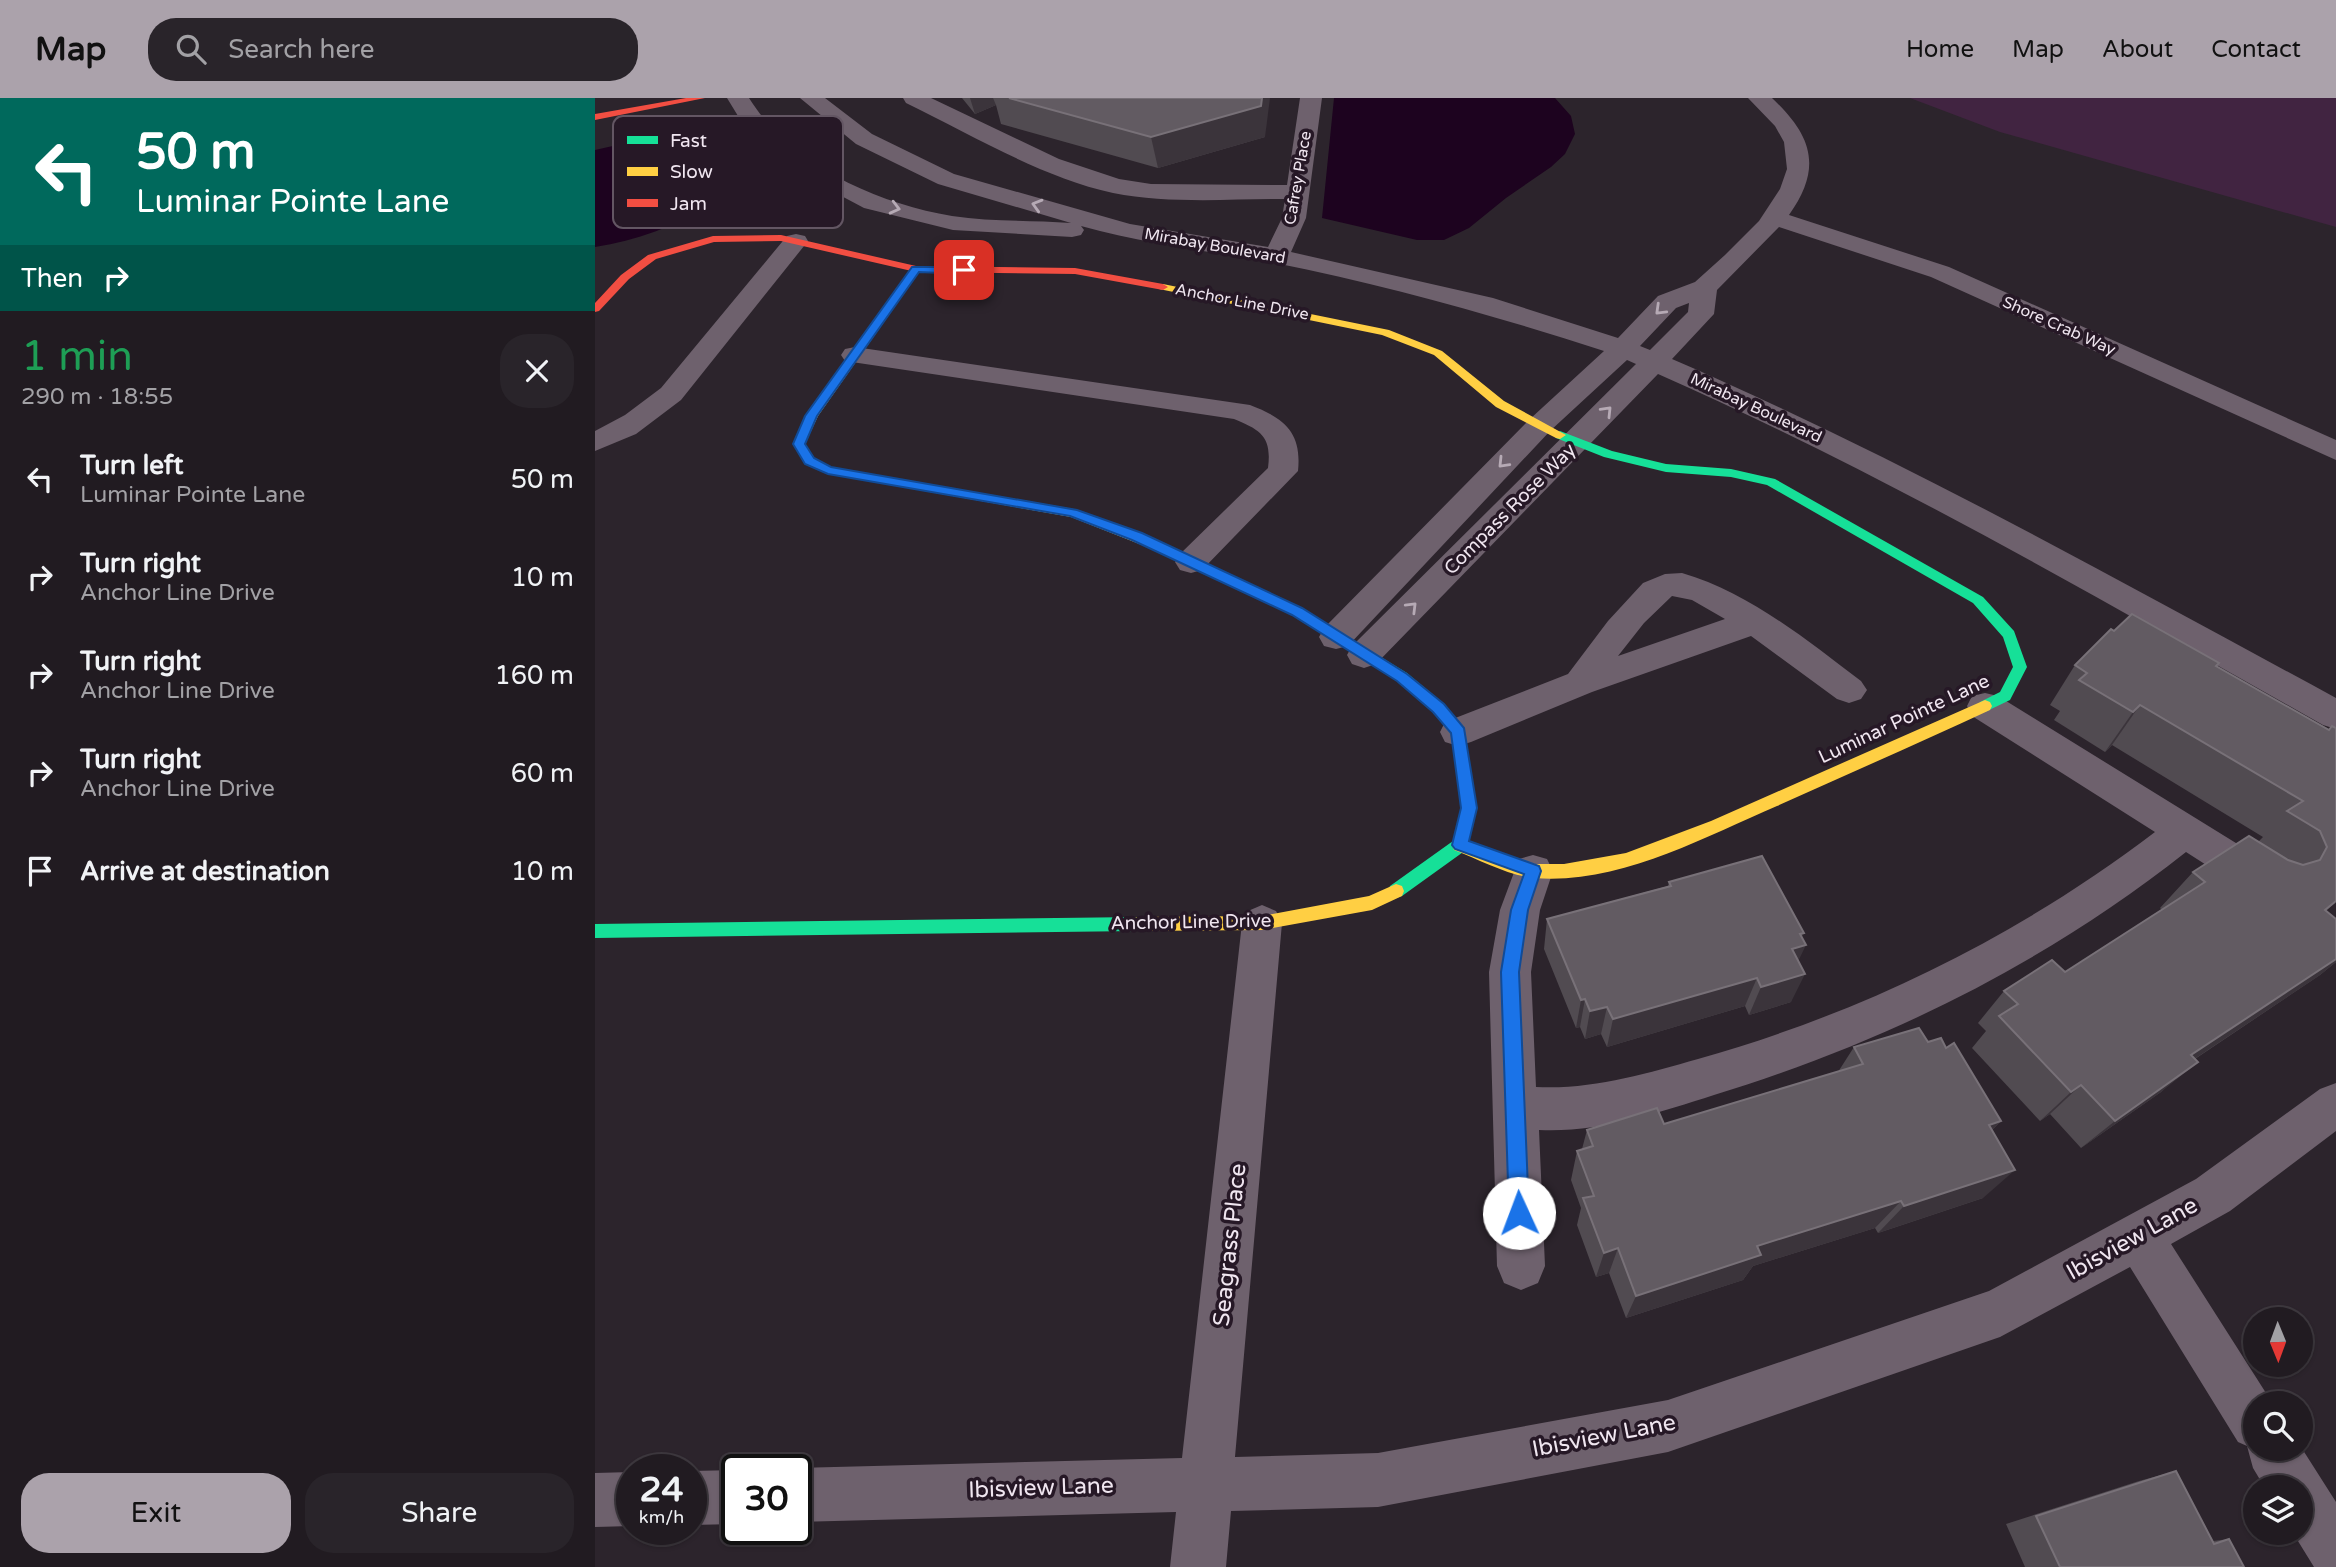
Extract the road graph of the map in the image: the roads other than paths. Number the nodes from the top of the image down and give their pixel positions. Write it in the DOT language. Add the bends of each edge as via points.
graph roads {
  1 [pos="701,98"];
  2 [pos="738,98"];
  3 [pos="811,98"];
  4 [pos="914,98"];
  5 [pos="1311,98"];
  6 [pos="1759,98"];
  7 [pos="749,116"];
  8 [pos="834,116"];
  9 [pos="595,117"];
  10 [pos="994,117"];
  11 [pos="843,123"];
  12 [pos="972,126"];
  13 [pos="843,188"];
  14 [pos="1298,192"];
  15 [pos="1775,218"];
  16 [pos="1126,231"];
  17 [pos="796,241"];
  18 [pos="1276,256"];
  19 [pos="916,269"];
  20 [pos="1704,288"];
  21 [pos="595,309"];
  22 [pos="1623,348"];
  23 [pos="855,355"];
  24 [pos="1655,362"];
  25 [pos="1540,425"];
  26 [pos="595,442"];
  27 [pos="1578,442"];
  28 [pos="2336,451"];
  29 [pos="1191,562"];
  30 [pos="1753,622"];
  31 [pos="1336,637"];
  32 [pos="1364,655"];
  33 [pos="1580,683"];
  34 [pos="1849,690"];
  35 [pos="1985,706"];
  36 [pos="2336,715"];
  37 [pos="1458,732"];
  38 [pos="2185,831"];
  39 [pos="1460,845"];
  40 [pos="1533,871"];
  41 [pos="2266,882"];
  42 [pos="1262,923"];
  43 [pos="595,931"];
  44 [pos="2336,1104"];
  45 [pos="1516,1108"];
  46 [pos="2138,1236"];
  47 [pos="1521,1266"];
  48 [pos="2243,1403"];
  49 [pos="1207,1483"];
  50 [pos="812,1495"];
  51 [pos="616,1499"];
  52 [pos="595,1500"];
  53 [pos="2313,1515"];
  54 [pos="2336,1552"];
  55 [pos="1198,1567"];
  1 -- 9 [label="street"];
  2 -- 7 [label="street, Mirabay Boulevard, one-way"];
  8 -- 3 [label="street, Mirabay Boulevard, one-way"];
  4 -- 12 [label="street"];
  5 -- 14 [label="street, Cafrey Place"];
  6 -- 15 [label="street" via="1789,129 1798,148 1798,176"];
  10 -- 12 [label="street"];
  16 -- 11 [label="street, Mirabay Boulevard, one-way" via="946,179 864,139"];
  12 -- 14 [label="street" via="1051,164 1115,186 1151,191"];
  13 -- 16 [label="street, Mirabay Boulevard, one-way" via="873,203 953,223"];
  14 -- 18 [label="street, Cafrey Place" via="1294,218"];
  15 -- 20 [label="street"];
  15 -- 28 [label="street, Shore Crab Way" via="1940,272"];
  16 -- 18 [label="street, Mirabay Boulevard"];
  17 -- 19 [label="street, Anchor Line Drive"];
  17 -- 21 [label="street, Anchor Line Drive" via="713,239 652,257"];
  17 -- 26 [label="street" via="671,394 647,416"];
  18 -- 22 [label="street, Mirabay Boulevard" via="1484,304"];
  19 -- 23 [label="street"];
  19 -- 25 [label="street, Anchor Line Drive" via="1075,271 1385,332 1438,353 1500,404"];
  20 -- 22 [label="street, Compass Rose Way, one-way" via="1667,302"];
  20 -- 24 [label="street, Compass Rose Way" via="1701,314"];
  22 -- 24 [label="street, Mirabay Boulevard"];
  22 -- 25 [label="street, Compass Rose Way"];
  23 -- 29 [label="street" via="811,416 799,444 809,461 828,470 1073,513"];
  23 -- 29 [label="street" via="1240,411 1263,419 1279,434 1286,453 1283,471"];
  27 -- 24 [label="street, Compass Rose Way, one-way"];
  24 -- 36 [label="street, Mirabay Boulevard" via="1756,406 1986,522"];
  25 -- 27 [label="street, Luminar Pointe Lane"];
  25 -- 31 [label="street, Compass Rose Way, one-way"];
  32 -- 27 [label="street, Compass Rose Way, one-way"];
  27 -- 35 [label="street, Luminar Pointe Lane" via="1666,468 1731,473 1771,482 1977,600 2010,635 2020,667 2005,696"];
  29 -- 31 [label="street" via="1297,612"];
  30 -- 33 [label="street"];
  30 -- 33 [label="street" via="1708,592 1665,585 1645,601"];
  30 -- 34 [label="street"];
  31 -- 32 [label="street"];
  32 -- 37 [label="street" via="1402,677 1439,708"];
  33 -- 37 [label="street"];
  35 -- 38 [label="street"];
  35 -- 40 [label="street, Luminar Pointe Lane" via="1724,822 1630,858 1572,870"];
  37 -- 39 [label="street" via="1469,808"];
  38 -- 41 [label="street"];
  38 -- 45 [label="street" via="2069,917 1982,967 1815,1042 1653,1092 1563,1109"];
  39 -- 40 [label="street, Luminar Pointe Lane"];
  39 -- 42 [label="street, Anchor Line Drive" via="1405,887 1372,903"];
  40 -- 45 [label="street" via="1520,910 1510,972"];
  42 -- 43 [label="street, Anchor Line Drive"];
  42 -- 49 [label="street, Seagrass Place"];
  44 -- 46 [label="street, Ibisview Lane" via="2213,1195"];
  45 -- 47 [label="street"];
  46 -- 48 [label="street"];
  46 -- 49 [label="street, Ibisview Lane" via="2000,1312 1668,1426 1378,1480"];
  49 -- 50 [label="street, Ibisview Lane"];
  49 -- 55 [label="street, Seagrass Place"];
  51 -- 52 [label="street"];
  53 -- 54 [label="street"];
}
